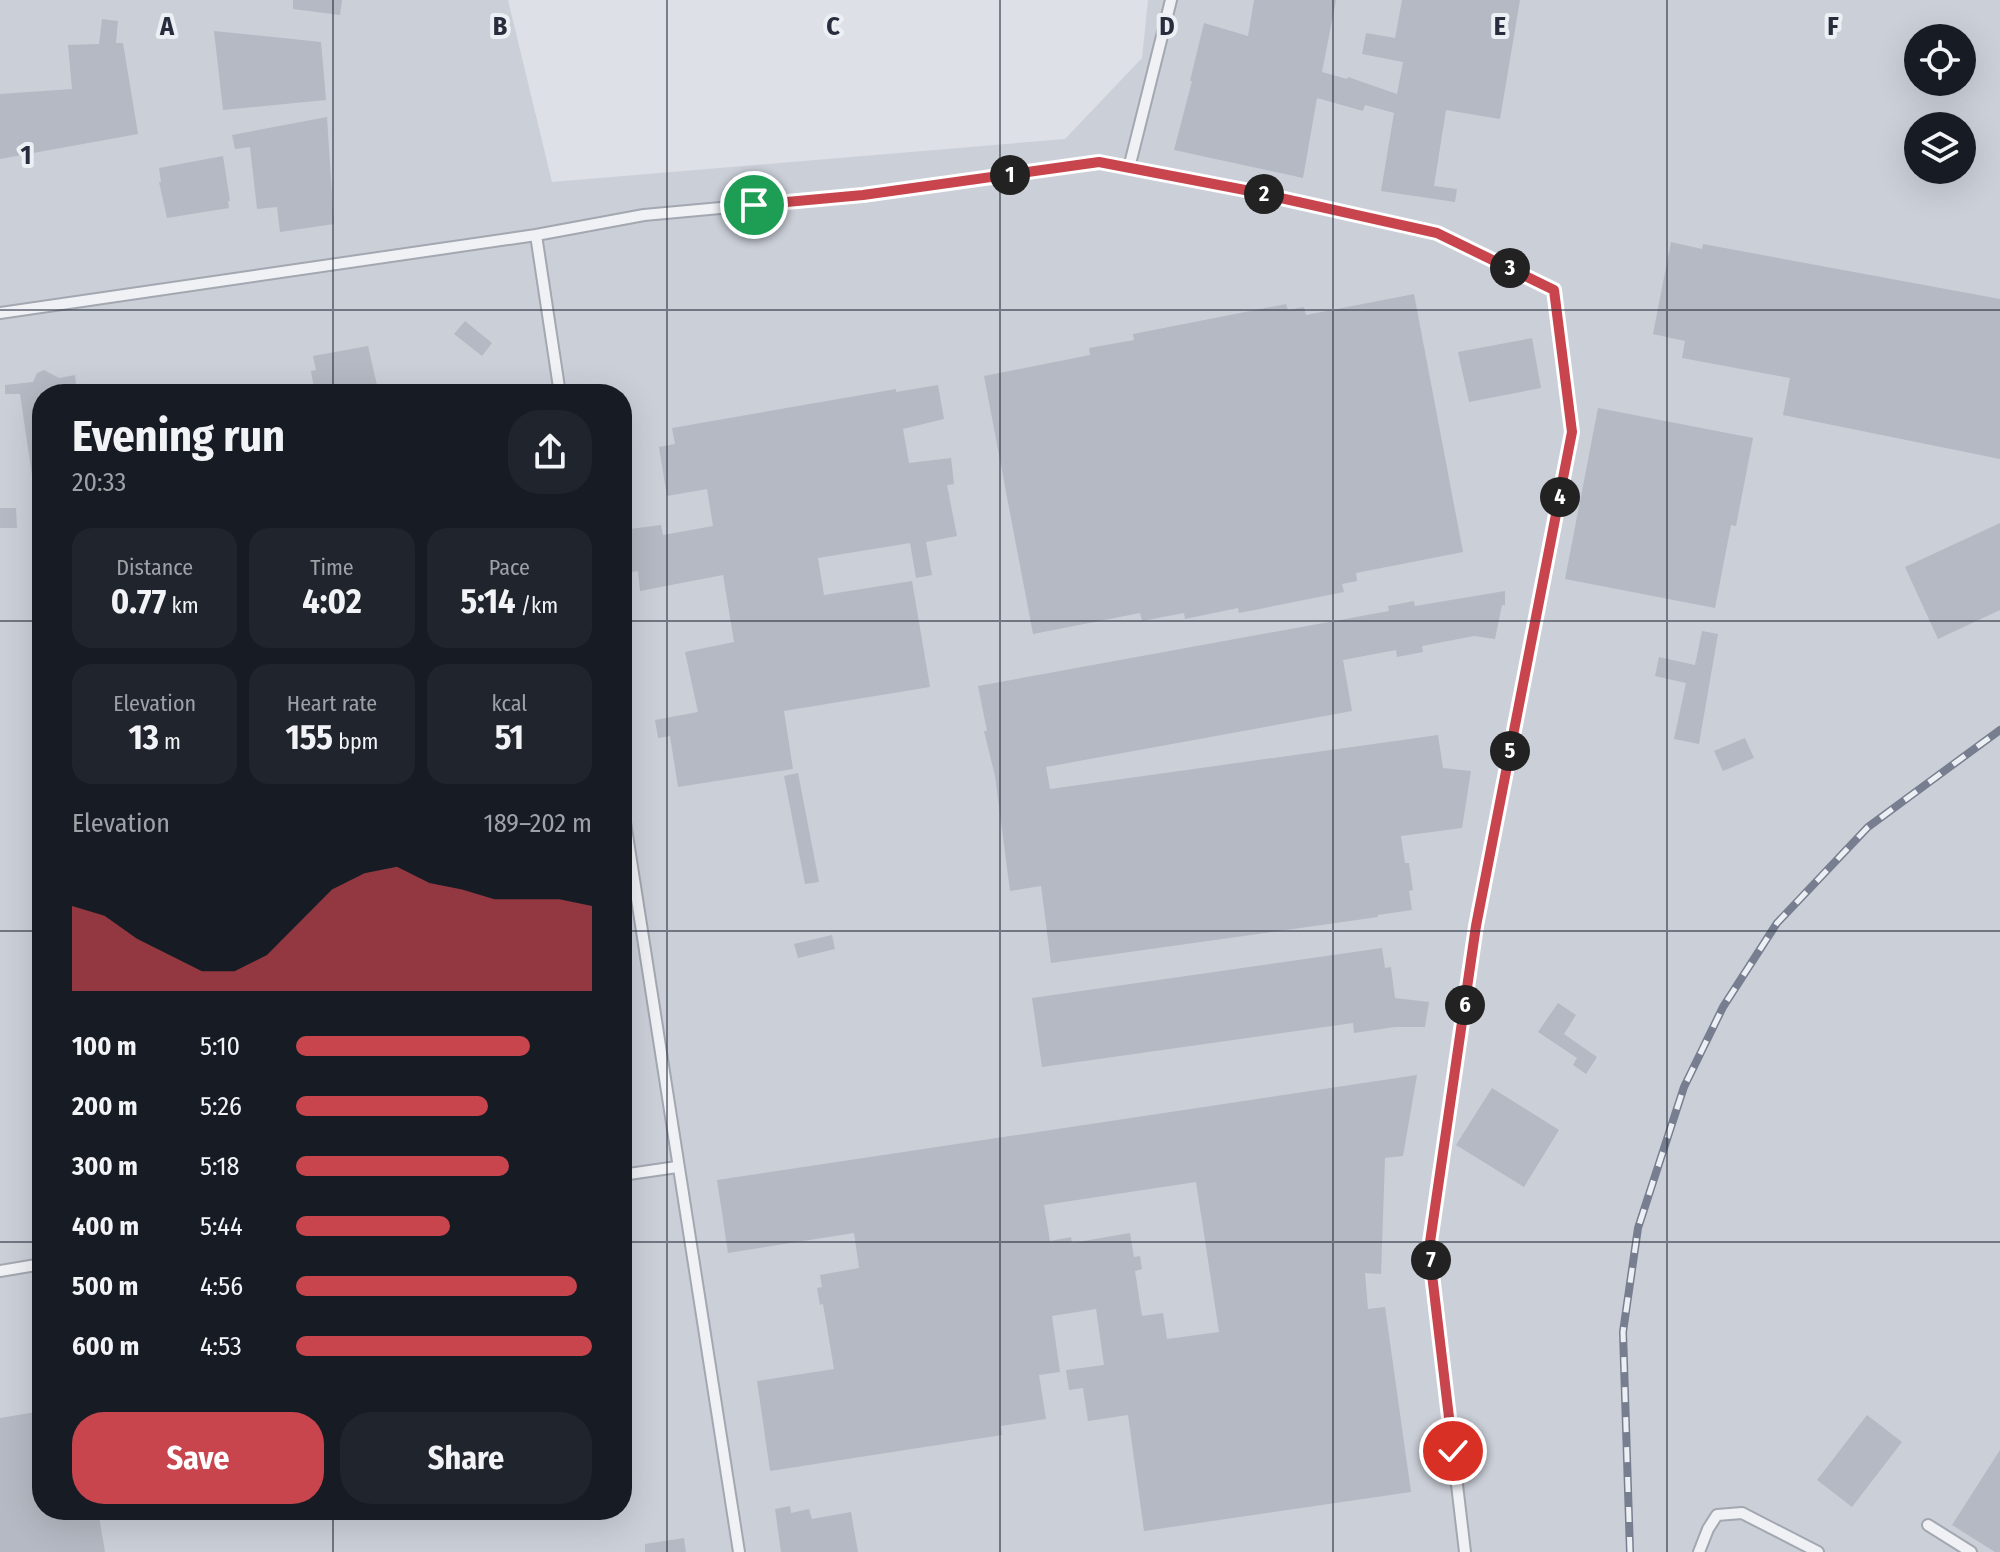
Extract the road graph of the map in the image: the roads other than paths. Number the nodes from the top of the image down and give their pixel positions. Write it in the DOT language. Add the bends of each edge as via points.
graph roads {
  1 [pos="1171,0"];
  2 [pos="1129,168"];
  3 [pos="536,235"];
  4 [pos="0,313"];
  5 [pos="558,384"];
  6 [pos="632,869"];
  7 [pos="677,1167"];
  8 [pos="632,1174"];
  9 [pos="32,1266"];
  10 [pos="0,1271"];
  11 [pos="1928,1525"];
  12 [pos="739,1552"];
  13 [pos="1465,1552"];
  14 [pos="1699,1552"];
  15 [pos="1818,1552"];
  16 [pos="1971,1552"];
  1 -- 2 [label="lane"];
  2 -- 3 [label="lane" via="1099,162 863,195 644,215"];
  2 -- 13 [label="lane" via="1437,233 1554,290 1572,432 1476,926 1429,1249"];
  3 -- 4 [label="lane"];
  3 -- 5 [label="lane"];
  6 -- 7 [label="lane"];
  7 -- 8 [label="lane"];
  7 -- 12 [label="lane"];
  9 -- 10 [label="lane"];
  11 -- 16 [label="lane"];
  14 -- 15 [label="lane" via="1717,1515 1742,1513"];
}
